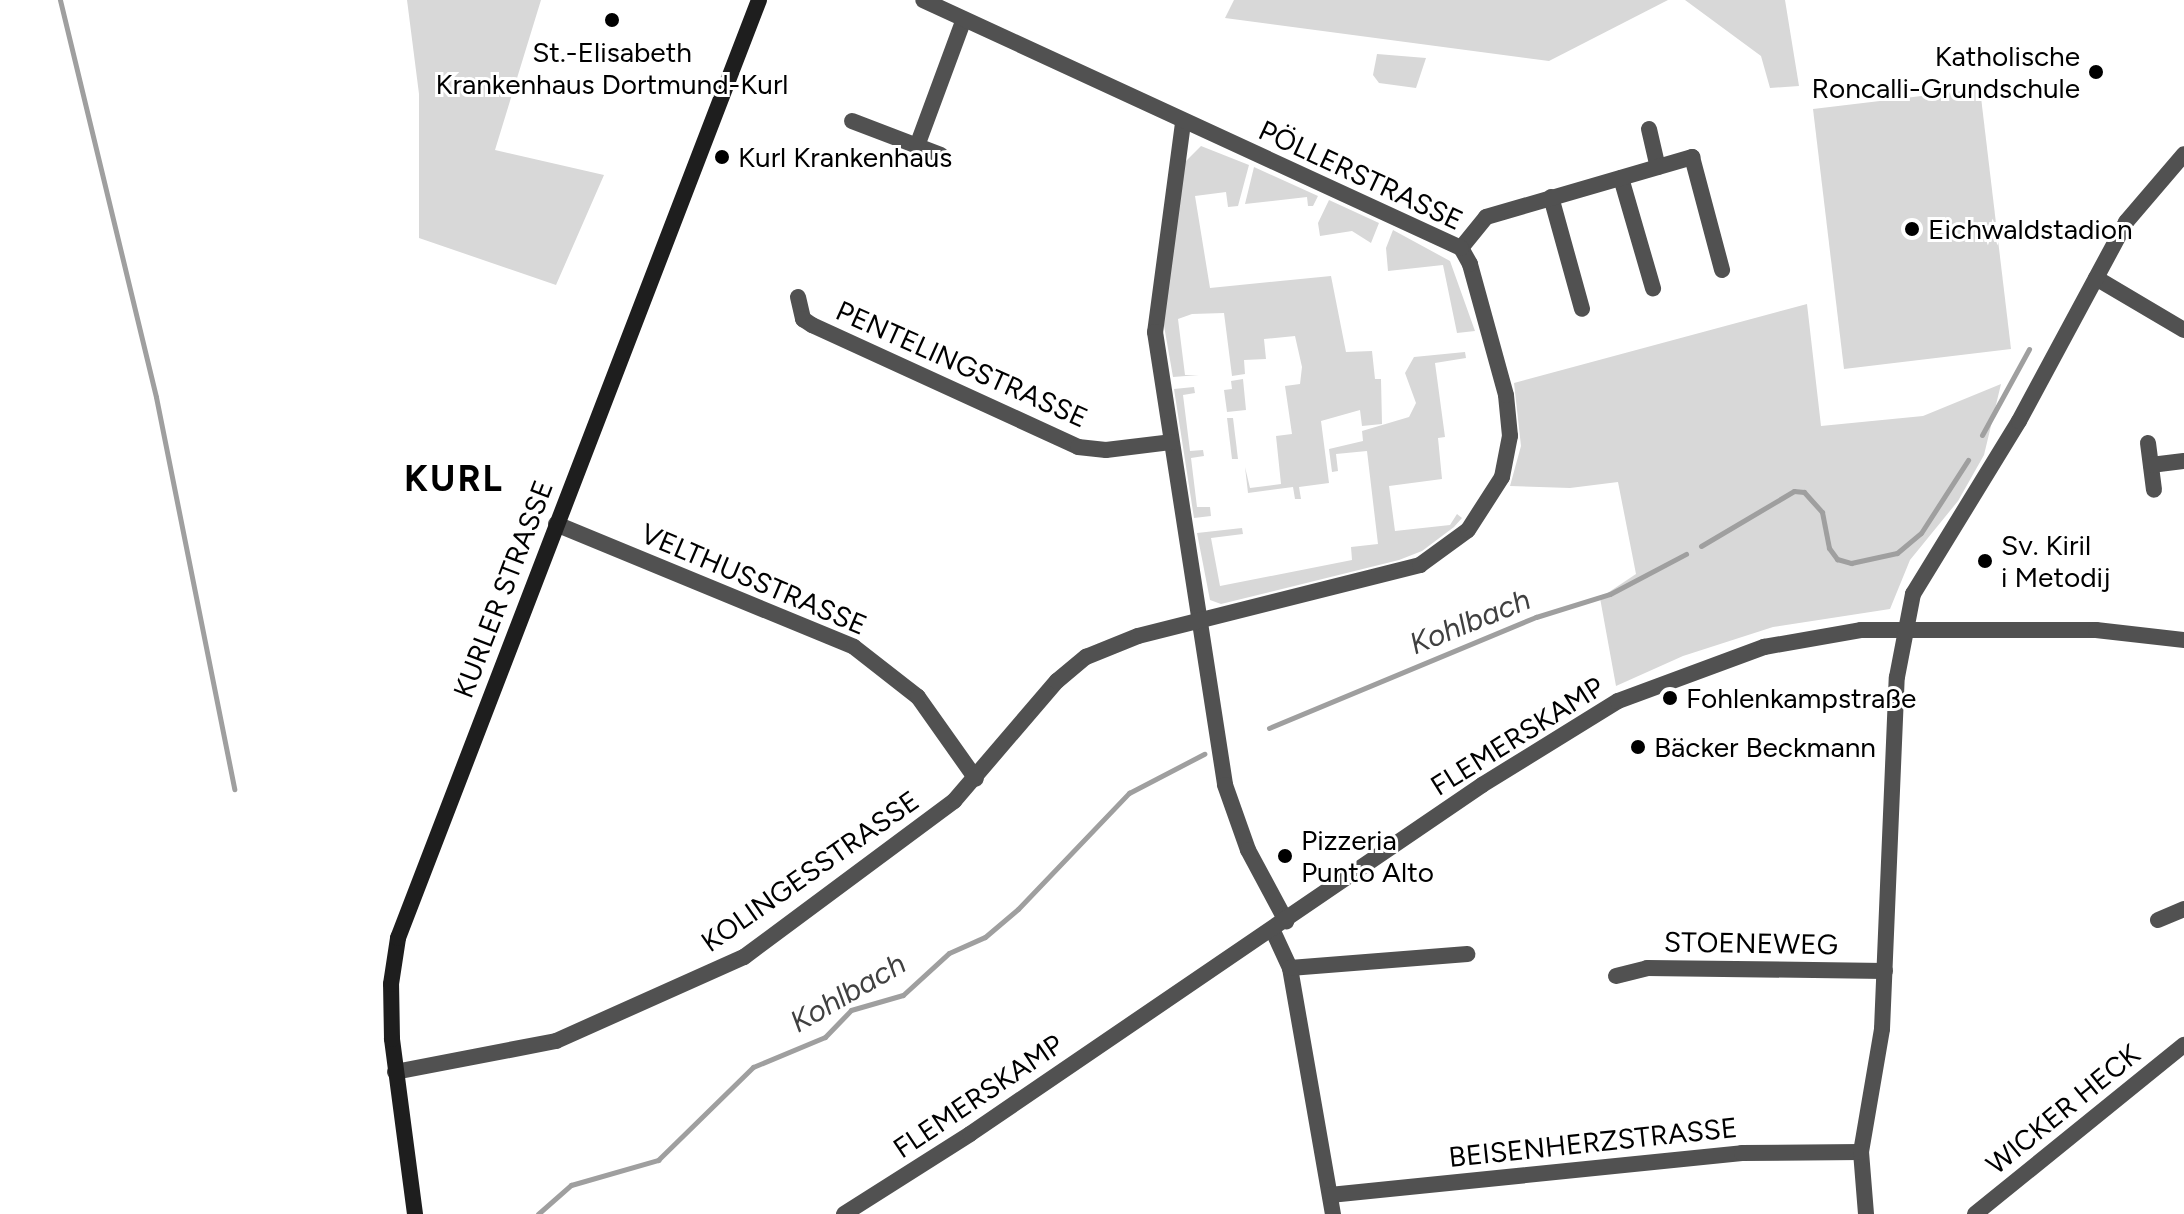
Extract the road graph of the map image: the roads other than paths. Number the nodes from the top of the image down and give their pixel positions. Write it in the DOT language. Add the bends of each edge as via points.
graph roads {
  1 [pos="759,0"];
  2 [pos="923,0"];
  3 [pos="964,19"];
  4 [pos="852,121"];
  5 [pos="1183,123"];
  6 [pos="1649,129"];
  7 [pos="917,146"];
  8 [pos="2184,154"];
  9 [pos="941,155"];
  10 [pos="1658,167"];
  11 [pos="1621,178"];
  12 [pos="1551,197"];
  13 [pos="1461,248"];
  14 [pos="1722,270"];
  15 [pos="2096,278"];
  16 [pos="1653,288"];
  17 [pos="798,297"];
  18 [pos="1582,309"];
  19 [pos="2184,330"];
  20 [pos="1171,442"];
  21 [pos="2148,443"];
  22 [pos="2184,461"];
  23 [pos="2151,465"];
  24 [pos="2154,490"];
  25 [pos="556,524"];
  26 [pos="1198,623"];
  27 [pos="1904,631"];
  28 [pos="2184,640"];
  29 [pos="976,779"];
  30 [pos="2184,909"];
  31 [pos="2158,920"];
  32 [pos="1279,925"];
  33 [pos="1467,954"];
  34 [pos="1290,968"];
  35 [pos="1885,971"];
  36 [pos="1616,976"];
  37 [pos="2184,1045"];
  38 [pos="395,1072"];
  39 [pos="1861,1152"];
  40 [pos="1330,1195"];
  41 [pos="415,1214"];
  42 [pos="844,1214"];
  43 [pos="1333,1214"];
  44 [pos="1866,1214"];
  45 [pos="1975,1214"];
  1 -- 25 [label="main road, KURLER STRASSE"];
  2 -- 3 [label="street"];
  3 -- 5 [label="street"];
  3 -- 7 [label="street"];
  4 -- 7 [label="street"];
  5 -- 13 [label="street, PÖLLERSTRASSE"];
  5 -- 20 [label="street" via="1156,317"];
  6 -- 10 [label="street"];
  7 -- 9 [label="street"];
  8 -- 15 [label="street" via="2126,222"];
  10 -- 11 [label="street"];
  10 -- 14 [label="street" via="1692,157"];
  11 -- 12 [label="street"];
  11 -- 16 [label="street"];
  12 -- 13 [label="street" via="1486,217"];
  12 -- 18 [label="street"];
  13 -- 26 [label="street, PÖLLERSTRASSE" via="1506,395 1507,458 1491,500 1468,530 1420,565"];
  15 -- 19 [label="street"];
  15 -- 27 [label="street" via="1983,483 1923,574"];
  17 -- 20 [label="street, PENTELINGSTRASSE" via="803,319 812,325 1078,447 1106,450"];
  20 -- 26 [label="street"];
  21 -- 23 [label="street"];
  22 -- 23 [label="street"];
  23 -- 24 [label="street"];
  25 -- 29 [label="street, VELTHUSSTRASSE" via="854,647 918,697"];
  25 -- 38 [label="main road, KURLER STRASSE" via="398,938 390,1006"];
  26 -- 29 [label="street, KOLINGESSTRASSE" via="1138,636 1086,657 1057,681"];
  26 -- 32 [label="street" via="1232,809"];
  27 -- 28 [label="street, FLEMERSKAMP" via="2096,630"];
  27 -- 32 [label="street, FLEMERSKAMP" via="1861,630 1779,643 1618,701 1482,785"];
  27 -- 35 [label="street" via="1887,837"];
  29 -- 38 [label="street, KOLINGESSTRASSE" via="744,957 556,1041"];
  30 -- 31 [label="street"];
  32 -- 34 [label="street"];
  32 -- 42 [label="street, FLEMERSKAMP"];
  33 -- 34 [label="street"];
  34 -- 40 [label="street"];
  35 -- 36 [label="street, STOENEWEG" via="1647,968"];
  35 -- 39 [label="street" via="1882,1029"];
  37 -- 45 [label="street, WICKER HECK"];
  38 -- 41 [label="main road, KURLER STRASSE"];
  39 -- 40 [label="street, BEISENHERZSTRASSE" via="1742,1153"];
  39 -- 44 [label="street"];
  40 -- 43 [label="street"];
}
